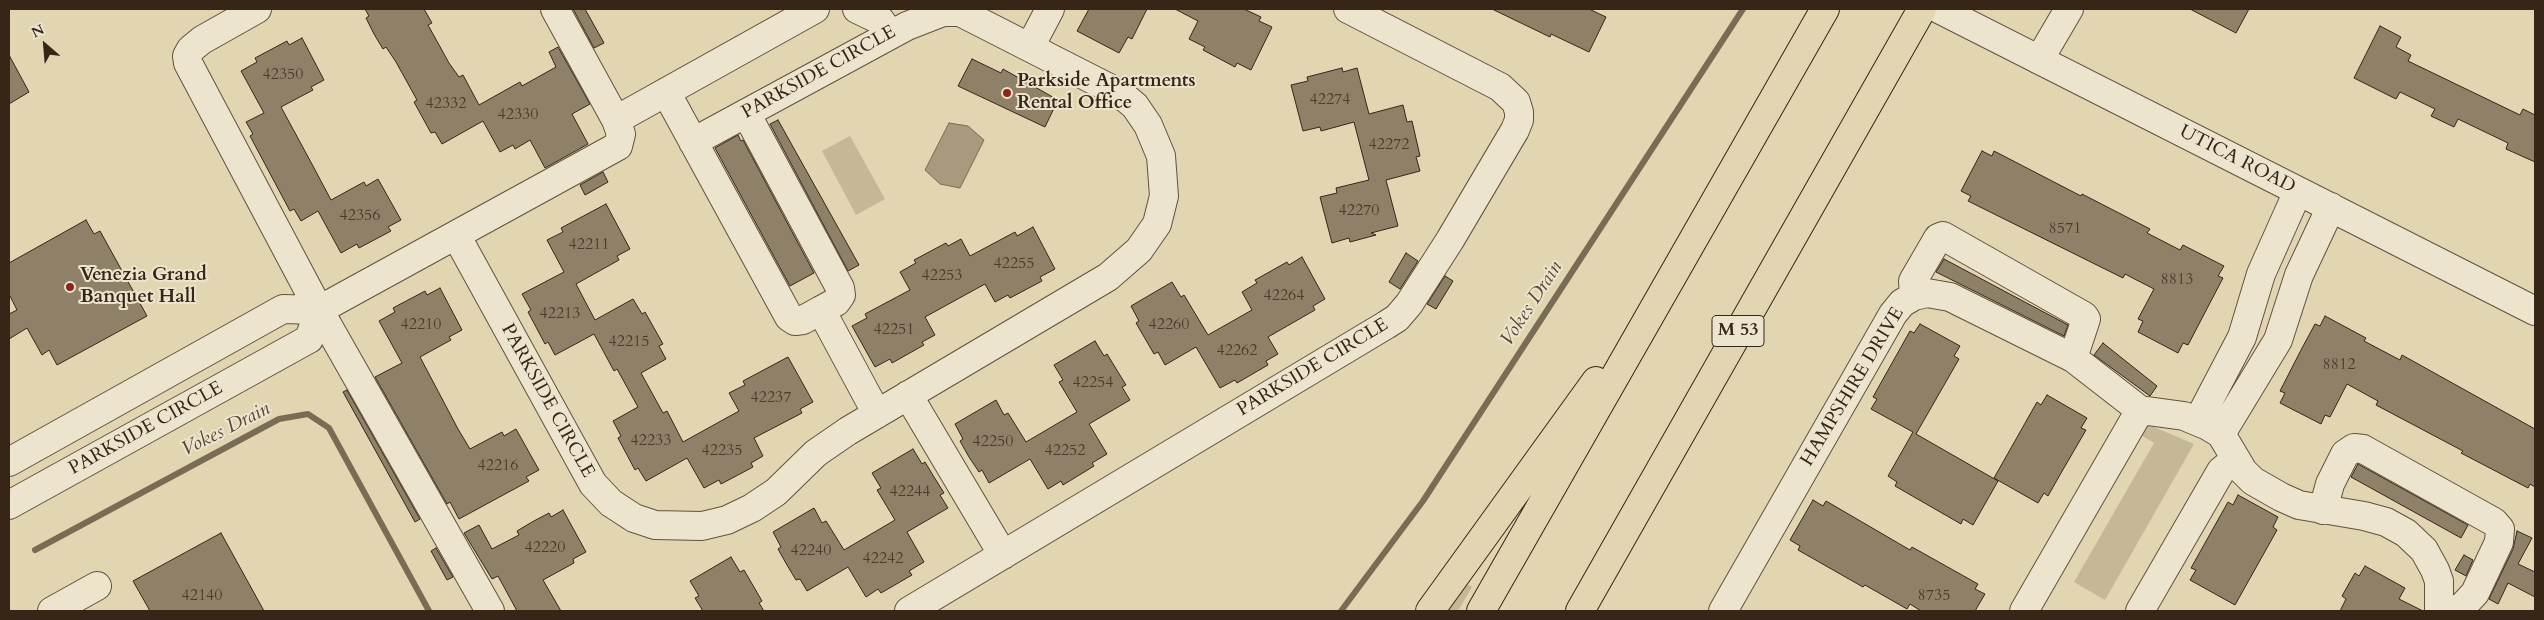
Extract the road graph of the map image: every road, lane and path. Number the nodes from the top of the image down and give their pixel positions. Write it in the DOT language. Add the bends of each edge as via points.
graph roads {
  1 [pos="257,9"];
  2 [pos="555,9"];
  3 [pos="815,9"];
  4 [pos="857,9"];
  5 [pos="1050,9"];
  6 [pos="1922,9"];
  7 [pos="1939,9"];
  8 [pos="2069,9"];
  9 [pos="1354,10"];
  10 [pos="1824,11"];
  11 [pos="890,34"];
  12 [pos="1030,47"];
  13 [pos="2039,60"];
  14 [pos="666,92"];
  15 [pos="746,113"];
  16 [pos="616,120"];
  17 [pos="693,142"];
  18 [pos="2298,191"];
  19 [pos="2332,207"];
  20 [pos="456,236"];
  21 [pos="1668,280"];
  22 [pos="1914,296"];
  23 [pos="319,310"];
  24 [pos="821,310"];
  25 [pos="2535,310"];
  26 [pos="2073,358"];
  27 [pos="908,396"];
  28 [pos="2140,410"];
  29 [pos="877,414"];
  30 [pos="2209,427"];
  31 [pos="2236,459"];
  32 [pos="9,462"];
  33 [pos="9,505"];
  34 [pos="2323,510"];
  35 [pos="1003,555"];
  36 [pos="97,586"];
  37 [pos="52,611"];
  38 [pos="490,611"];
  39 [pos="909,611"];
  40 [pos="1430,611"];
  41 [pos="1481,611"];
  42 [pos="1580,611"];
  43 [pos="1723,611"];
  44 [pos="2024,611"];
  45 [pos="2140,611"];
  46 [pos="2444,611"];
  1 -- 23 [label="street" via="202,40 191,49 188,63"];
  2 -- 16 [label="street"];
  3 -- 14 [label="street"];
  4 -- 11 [label="street" via="880,20"];
  5 -- 12 [label="street"];
  6 -- 42 [label="highway, M 53"];
  7 -- 13 [label="street, UTICA ROAD"];
  8 -- 13 [label="street"];
  9 -- 35 [label="street, PARKSIDE CIRCLE" via="1500,88 1516,102 1519,112 1515,130 1409,304 1386,325"];
  10 -- 21 [label="highway"];
  11 -- 12 [label="street, PARKSIDE CIRCLE" via="943,12 960,12"];
  11 -- 15 [label="street, PARKSIDE CIRCLE"];
  12 -- 27 [label="street, PARKSIDE CIRCLE" via="1121,94 1135,106 1161,156 1164,196 1157,224 1139,250 1108,277"];
  13 -- 18 [label="street, UTICA ROAD"];
  14 -- 16 [label="street"];
  14 -- 17 [label="street"];
  15 -- 17 [label="street, PARKSIDE CIRCLE"];
  15 -- 24 [label="street" via="840,288 841,295 836,302"];
  16 -- 20 [label="street" via="621,134 618,146"];
  17 -- 24 [label="street" via="788,317 795,321 803,320"];
  18 -- 19 [label="street, UTICA ROAD"];
  18 -- 30 [label="street" via="2261,274"];
  19 -- 25 [label="street, UTICA ROAD"];
  19 -- 30 [label="street" via="2299,276 2278,340"];
  20 -- 23 [label="street"];
  20 -- 29 [label="street, PARKSIDE CIRCLE" via="580,465 612,503 634,518 655,525 677,527 727,520 776,492 816,453"];
  21 -- 40 [label="highway"];
  21 -- 41 [label="highway"];
  22 -- 26 [label="street, HAMPSHIRE DRIVE" via="1927,293 1950,296"];
  22 -- 26 [label="street" via="1913,282 1938,238 1943,236 2084,316 2086,319"];
  22 -- 43 [label="street, HAMPSHIRE DRIVE" via="1893,314"];
  23 -- 32 [label="street, PARKSIDE CIRCLE" via="284,309"];
  23 -- 33 [label="street, PARKSIDE CIRCLE" via="310,338"];
  23 -- 38 [label="street"];
  24 -- 29 [label="street"];
  26 -- 28 [label="street, HAMPSHIRE DRIVE"];
  27 -- 29 [label="street, PARKSIDE CIRCLE"];
  27 -- 35 [label="street"];
  28 -- 30 [label="street, HAMPSHIRE DRIVE"];
  28 -- 44 [label="street"];
  30 -- 31 [label="street"];
  31 -- 34 [label="street" via="2253,481 2280,498"];
  31 -- 45 [label="street" via="2221,471"];
  34 -- 46 [label="street" via="2386,522 2417,542 2430,558 2439,581"];
  34 -- 46 [label="street" via="2330,484 2345,454 2354,448 2363,449 2494,522 2500,530 2499,542 2471,597 2462,607"];
  35 -- 39 [label="street, PARKSIDE CIRCLE"];
  36 -- 37 [label="street"];
}
